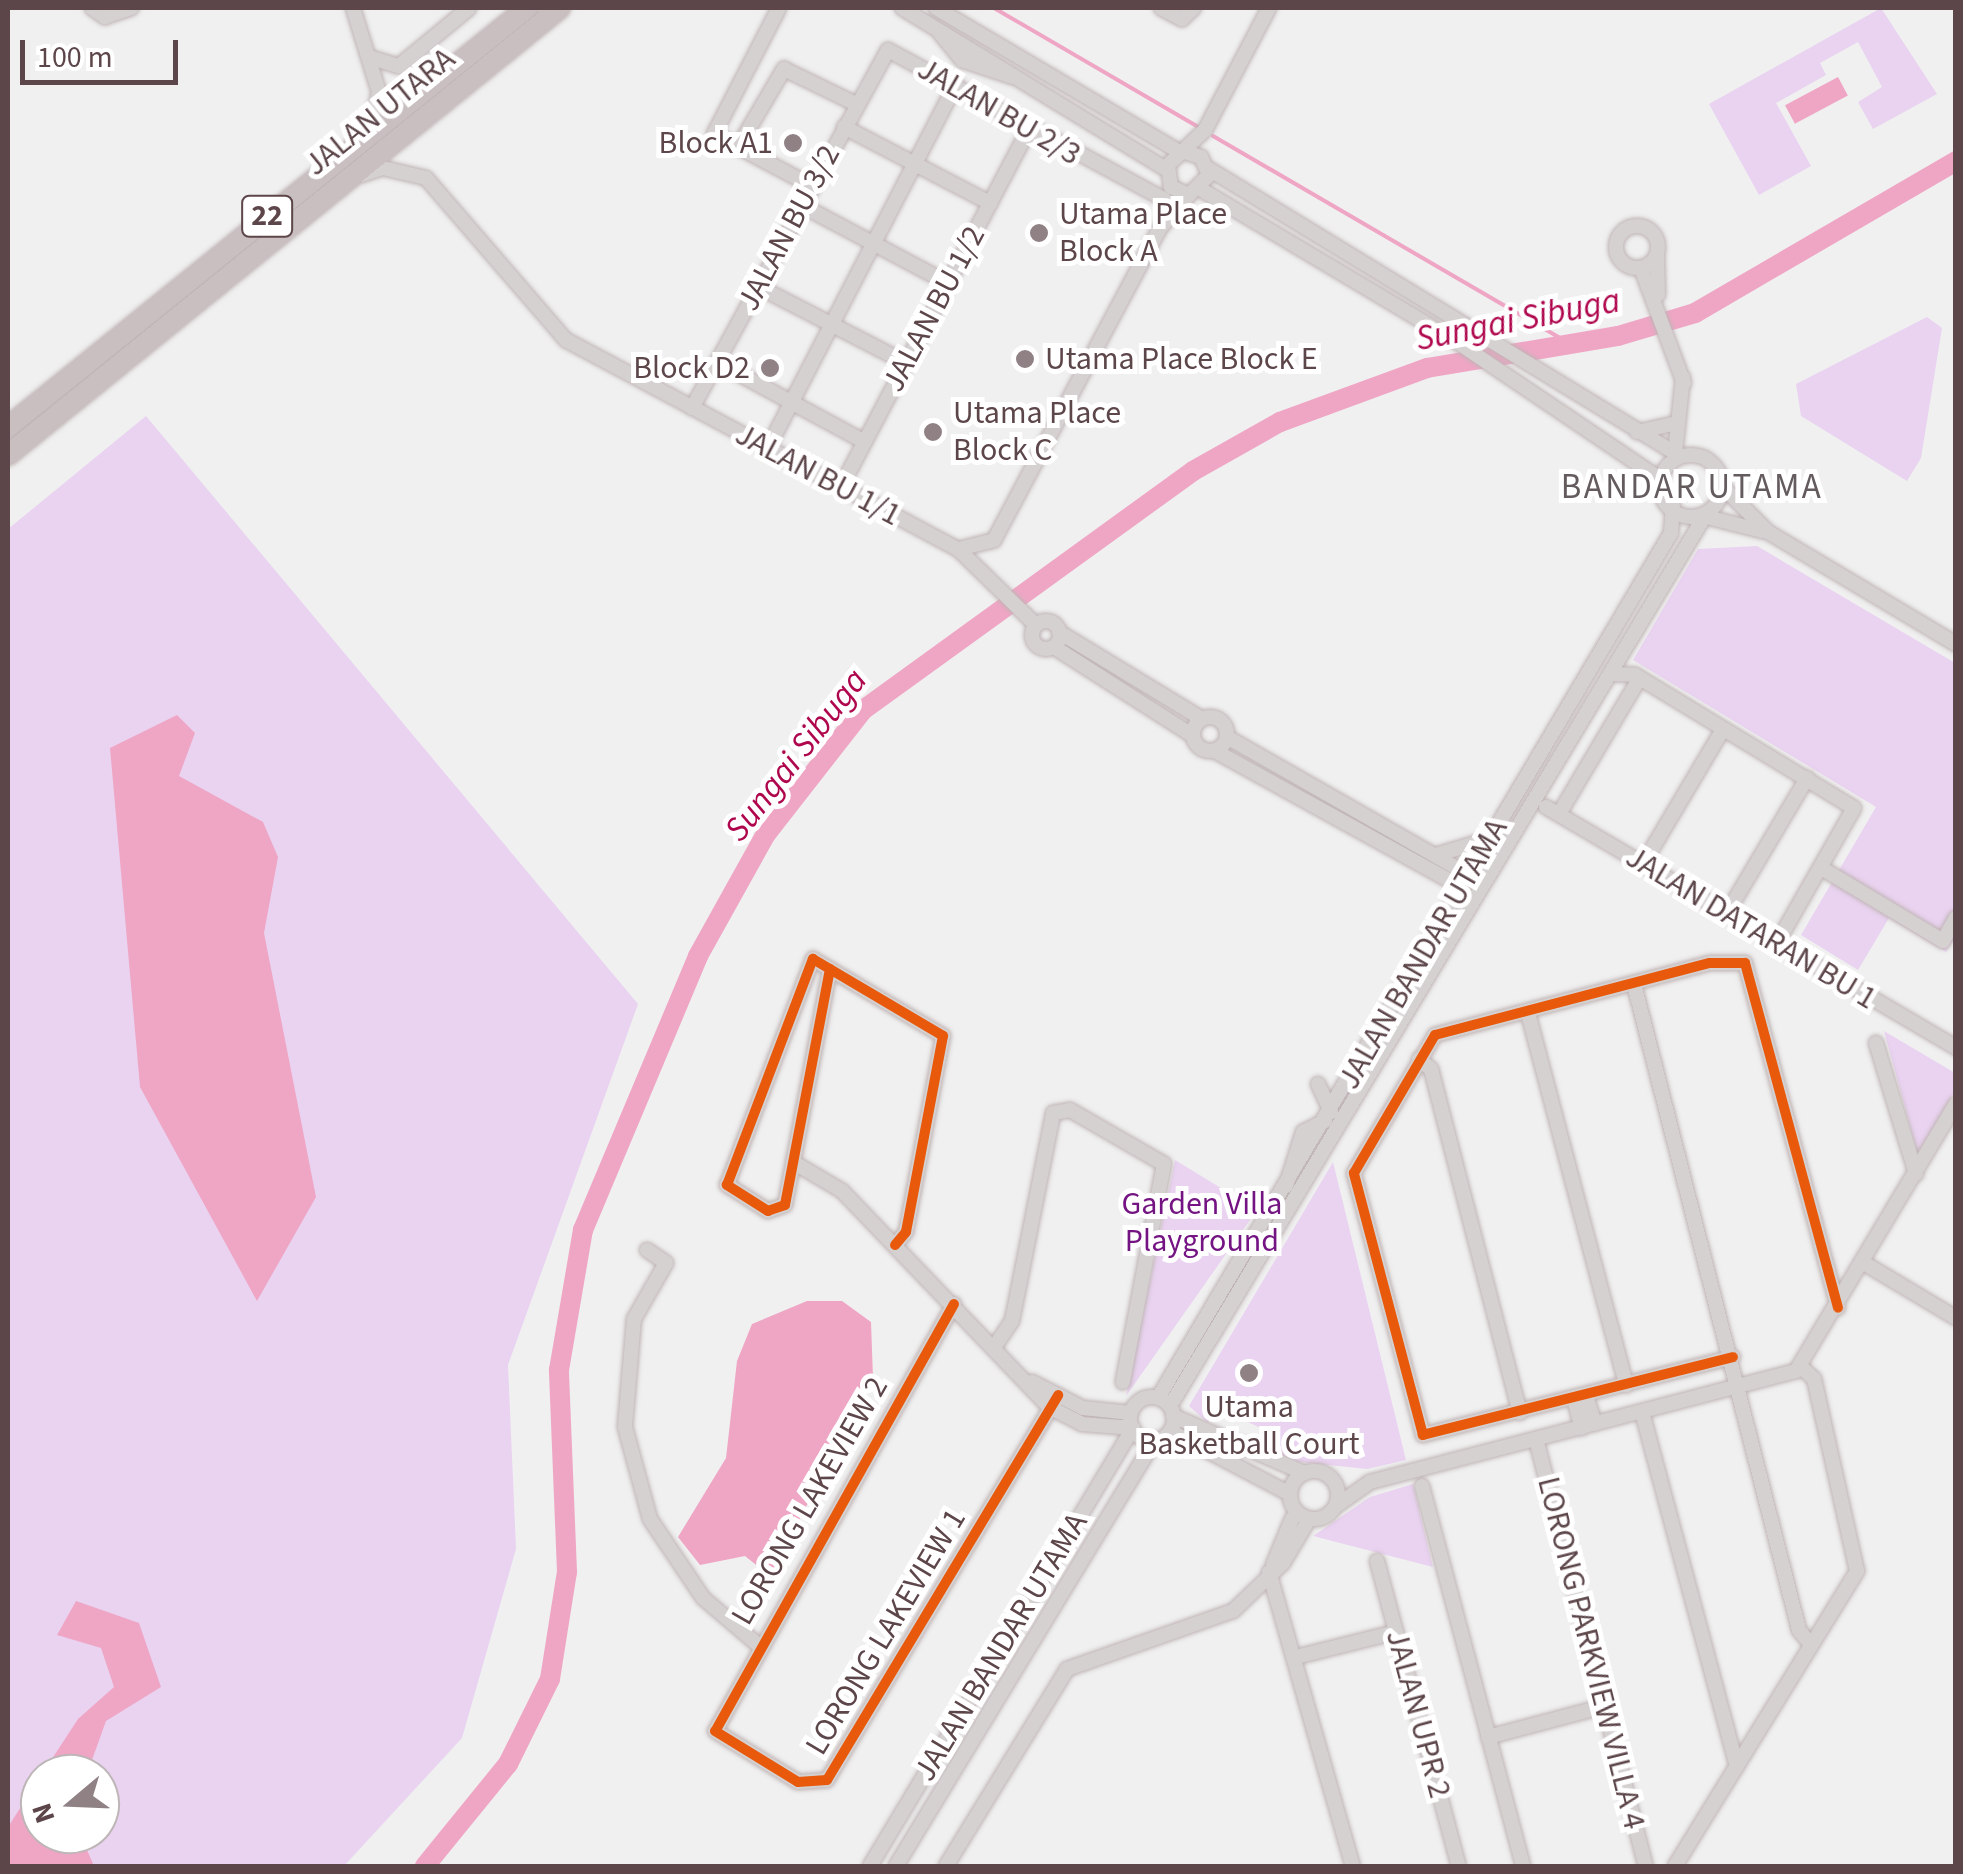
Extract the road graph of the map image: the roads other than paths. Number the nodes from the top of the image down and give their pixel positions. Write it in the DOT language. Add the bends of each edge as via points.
graph roads {
  1 [pos="92,8"];
  2 [pos="131,8"];
  3 [pos="353,8"];
  4 [pos="469,8"];
  5 [pos="528,8"];
  6 [pos="560,8"];
  7 [pos="779,8"];
  8 [pos="902,8"];
  9 [pos="936,8"];
  10 [pos="1161,8"];
  11 [pos="1194,8"];
  12 [pos="1269,8"];
  13 [pos="888,50"];
  14 [pos="371,58"];
  15 [pos="956,84"];
  16 [pos="856,104"];
  17 [pos="844,127"];
  18 [pos="1205,130"];
  19 [pos="1028,131"];
  20 [pos="368,134"];
  21 [pos="738,147"];
  22 [pos="1183,153"];
  23 [pos="1205,163"];
  24 [pos="915,164"];
  25 [pos="1167,170"];
  26 [pos="338,186"];
  27 [pos="812,186"];
  28 [pos="1195,193"];
  29 [pos="1168,194"];
  30 [pos="990,203"];
  31 [pos="801,206"];
  32 [pos="1160,228"];
  33 [pos="874,244"];
  34 [pos="1657,255"];
  35 [pos="1642,268"];
  36 [pos="948,283"];
  37 [pos="758,286"];
  38 [pos="1659,299"];
  39 [pos="832,325"];
  40 [pos="138,348"];
  41 [pos="717,362"];
  42 [pos="906,363"];
  43 [pos="1683,377"];
  44 [pos="37,402"];
  45 [pos="792,402"];
  46 [pos="692,408"];
  47 [pos="1677,423"];
  48 [pos="8,426"];
  49 [pos="1636,432"];
  50 [pos="864,442"];
  51 [pos="768,448"];
  52 [pos="1678,453"];
  53 [pos="8,454"];
  54 [pos="1658,478"];
  55 [pos="841,487"];
  56 [pos="1722,487"];
  57 [pos="1673,504"];
  58 [pos="1705,518"];
  59 [pos="1768,532"];
  60 [pos="990,542"];
  61 [pos="958,550"];
  62 [pos="992,575"];
  63 [pos="1036,626"];
  64 [pos="1056,639"];
  65 [pos="1956,644"];
  66 [pos="1610,674"];
  67 [pos="1640,679"];
  68 [pos="1202,719"];
  69 [pos="1724,730"];
  70 [pos="1193,736"];
  71 [pos="1227,737"];
  72 [pos="1215,751"];
  73 [pos="1807,778"];
  74 [pos="1543,787"];
  75 [pos="1552,810"];
  76 [pos="1528,813"];
  77 [pos="1489,839"];
  78 [pos="1436,855"];
  79 [pos="1643,864"];
  80 [pos="1823,869"];
  81 [pos="1434,873"];
  82 [pos="1471,883"];
  83 [pos="1726,913"];
  84 [pos="1956,918"];
  85 [pos="1440,922"];
  86 [pos="1777,943"];
  87 [pos="830,969"];
  88 [pos="1634,984"];
  89 [pos="1528,1012"];
  90 [pos="1876,1043"];
  91 [pos="1956,1048"];
  92 [pos="1419,1058"];
  93 [pos="1369,1082"];
  94 [pos="1318,1084"];
  95 [pos="1345,1090"];
  96 [pos="1956,1104"];
  97 [pos="1329,1116"];
  98 [pos="792,1162"];
  99 [pos="1916,1174"];
  100 [pos="895,1245"];
  101 [pos="647,1250"];
  102 [pos="1864,1264"];
  103 [pos="954,1304"];
  104 [pos="1838,1308"];
  105 [pos="1956,1318"];
  106 [pos="994,1346"];
  107 [pos="1733,1358"];
  108 [pos="1801,1367"];
  109 [pos="1123,1382"];
  110 [pos="1626,1385"];
  111 [pos="1741,1387"];
  112 [pos="1580,1397"];
  113 [pos="1054,1401"];
  114 [pos="1642,1412"];
  115 [pos="1168,1413"];
  116 [pos="1520,1413"];
  117 [pos="1132,1420"];
  118 [pos="1588,1426"];
  119 [pos="1536,1439"];
  120 [pos="1155,1440"];
  121 [pos="1304,1473"];
  122 [pos="1327,1475"];
  123 [pos="1366,1483"];
  124 [pos="1422,1486"];
  125 [pos="1291,1499"];
  126 [pos="1336,1506"];
  127 [pos="1309,1519"];
  128 [pos="1288,1535"];
  129 [pos="1377,1561"];
  130 [pos="1271,1568"];
  131 [pos="1396,1632"];
  132 [pos="757,1644"];
  133 [pos="1811,1644"];
  134 [pos="1296,1658"];
  135 [pos="1605,1706"];
  136 [pos="712,1724"];
  137 [pos="1488,1736"];
  138 [pos="1738,1766"];
  139 [pos="870,1866"];
  140 [pos="896,1866"];
  141 [pos="946,1866"];
  142 [pos="1353,1866"];
  143 [pos="1459,1866"];
  144 [pos="1522,1866"];
  145 [pos="1646,1866"];
  146 [pos="1676,1866"];
  1 -- 2 [label="street" via="105,17"];
  3 -- 14 [label="street"];
  4 -- 14 [label="street" via="399,66 381,68"];
  5 -- 20 [label="highway, JALAN UTARA / 22"];
  6 -- 26 [label="highway, JALAN UTARA / 22"];
  7 -- 21 [label="street" via="714,134"];
  8 -- 25 [label="street"];
  9 -- 22 [label="street"];
  10 -- 11 [label="street" via="1182,19"];
  12 -- 18 [label="street"];
  13 -- 15 [label="street, JALAN BU 2/3"];
  13 -- 16 [label="street, JALAN BU 3/2"];
  14 -- 20 [label="street" via="380,109"];
  15 -- 19 [label="street, JALAN BU 2/3"];
  15 -- 24 [label="street"];
  16 -- 17 [label="street, JALAN BU 3/2"];
  16 -- 21 [label="street" via="784,69"];
  17 -- 24 [label="street"];
  17 -- 27 [label="street, JALAN BU 3/2"];
  18 -- 22 [label="street"];
  18 -- 23 [label="street"];
  19 -- 29 [label="street, JALAN BU 2/3"];
  19 -- 30 [label="street, JALAN BU 1/2"];
  20 -- 44 [label="highway, JALAN UTARA / 22"];
  21 -- 27 [label="street"];
  22 -- 23 [label="street"];
  22 -- 25 [label="street"];
  23 -- 28 [label="street"];
  23 -- 49 [label="street"];
  24 -- 30 [label="street"];
  24 -- 33 [label="street"];
  25 -- 29 [label="street"];
  26 -- 40 [label="highway, JALAN UTARA / 22"];
  26 -- 46 [label="street, JALAN BU 1/1" via="377,168 426,178 560,336"];
  27 -- 31 [label="street, JALAN BU 3/2"];
  28 -- 29 [label="street, JALAN BU 2/3"];
  28 -- 32 [label="street"];
  28 -- 54 [label="street, JALAN BU 2/3" via="1457,342"];
  29 -- 32 [label="street"];
  30 -- 36 [label="street, JALAN BU 1/2"];
  31 -- 33 [label="street"];
  31 -- 37 [label="street, JALAN BU 3/2"];
  32 -- 60 [label="street"];
  33 -- 36 [label="street"];
  33 -- 39 [label="street"];
  34 -- 35 [label="street"];
  34 -- 35 [label="street" via="1650,230 1624,230 1618,256"];
  34 -- 38 [label="street"];
  35 -- 38 [label="street"];
  36 -- 42 [label="street, JALAN BU 1/2"];
  37 -- 39 [label="street"];
  37 -- 41 [label="street, JALAN BU 3/2"];
  38 -- 43 [label="street"];
  39 -- 42 [label="street"];
  39 -- 45 [label="street"];
  40 -- 44 [label="highway, 22" via="126,343 59,398"];
  40 -- 53 [label="highway, JALAN UTARA / 22"];
  41 -- 45 [label="street"];
  41 -- 46 [label="street, JALAN BU 3/2"];
  42 -- 50 [label="street, JALAN BU 1/2"];
  43 -- 47 [label="street"];
  43 -- 52 [label="street"];
  44 -- 48 [label="highway, JALAN UTARA / 22"];
  45 -- 50 [label="street"];
  45 -- 51 [label="street"];
  46 -- 51 [label="street, JALAN BU 1/1"];
  47 -- 49 [label="street"];
  47 -- 52 [label="street"];
  49 -- 52 [label="street"];
  50 -- 55 [label="street, JALAN BU 1/2"];
  51 -- 55 [label="street, JALAN BU 1/1"];
  52 -- 54 [label="street"];
  52 -- 56 [label="street"];
  54 -- 57 [label="street"];
  55 -- 61 [label="street, JALAN BU 1/1"];
  56 -- 58 [label="street, JALAN BANDAR UTAMA" via="1724,502"];
  56 -- 59 [label="street"];
  57 -- 58 [label="street"];
  57 -- 77 [label="street, JALAN BANDAR UTAMA" via="1670,533"];
  58 -- 59 [label="street"];
  58 -- 66 [label="street, JALAN BANDAR UTAMA"];
  59 -- 65 [label="street"];
  60 -- 61 [label="street"];
  60 -- 62 [label="street"];
  61 -- 62 [label="street, JALAN BU 1/1"];
  62 -- 63 [label="street, JALAN BU 1/1"];
  63 -- 64 [label="street" via="1052,622"];
  63 -- 64 [label="street, JALAN BU 1/1" via="1037,646"];
  64 -- 68 [label="street"];
  64 -- 70 [label="street"];
  66 -- 67 [label="street"];
  66 -- 74 [label="street, JALAN BANDAR UTAMA"];
  67 -- 69 [label="street"];
  67 -- 75 [label="street"];
  68 -- 70 [label="street"];
  68 -- 71 [label="street" via="1218,718"];
  69 -- 73 [label="street"];
  69 -- 79 [label="street"];
  70 -- 72 [label="street"];
  71 -- 72 [label="street"];
  71 -- 78 [label="street"];
  72 -- 81 [label="street"];
  73 -- 80 [label="street" via="1856,814"];
  73 -- 83 [label="street"];
  74 -- 75 [label="street"];
  74 -- 76 [label="street, JALAN BANDAR UTAMA"];
  75 -- 76 [label="street"];
  75 -- 79 [label="street, JALAN DATARAN BU 1"];
  76 -- 82 [label="street, JALAN BANDAR UTAMA"];
  77 -- 78 [label="street"];
  77 -- 82 [label="street, JALAN BANDAR UTAMA"];
  78 -- 82 [label="street"];
  79 -- 83 [label="street, JALAN DATARAN BU 1"];
  80 -- 84 [label="street" via="1943,941"];
  80 -- 86 [label="street"];
  81 -- 82 [label="street"];
  81 -- 85 [label="street" via="1445,900"];
  82 -- 85 [label="street, JALAN BANDAR UTAMA"];
  82 -- 93 [label="street" via="1450,942"];
  83 -- 86 [label="street, JALAN DATARAN BU 1"];
  85 -- 95 [label="street, JALAN BANDAR UTAMA"];
  86 -- 91 [label="street, JALAN DATARAN BU 1"];
  87 -- 98 [label="street"];
  87 -- 98 [label="street" via="808,960 727,1186 774,1211 784,1205"];
  87 -- 100 [label="street" via="943,1036 906,1232"];
  88 -- 89 [label="street"];
  88 -- 104 [label="street" via="1746,963"];
  88 -- 107 [label="street"];
  89 -- 92 [label="street" via="1442,1032"];
  89 -- 110 [label="street"];
  90 -- 99 [label="street"];
  92 -- 116 [label="street" via="1431,1069"];
  92 -- 116 [label="street" via="1354,1173 1419,1428 1432,1436"];
  93 -- 95 [label="street"];
  93 -- 115 [label="street"];
  94 -- 97 [label="street"];
  95 -- 97 [label="street, JALAN BANDAR UTAMA"];
  96 -- 99 [label="street"];
  97 -- 115 [label="street, JALAN BANDAR UTAMA"];
  98 -- 100 [label="street" via="836,1186"];
  99 -- 102 [label="street"];
  100 -- 103 [label="street"];
  101 -- 132 [label="street" via="666,1263 634,1319 625,1428 650,1519 703,1598"];
  102 -- 104 [label="street"];
  102 -- 105 [label="street"];
  103 -- 106 [label="street"];
  103 -- 132 [label="street, LORONG LAKEVIEW 2"];
  104 -- 108 [label="street"];
  106 -- 109 [label="street" via="1012,1321 1053,1113 1070,1110 1164,1170"];
  106 -- 113 [label="street"];
  107 -- 110 [label="street"];
  107 -- 111 [label="street"];
  108 -- 111 [label="street"];
  108 -- 133 [label="street" via="1814,1379 1858,1565"];
  110 -- 112 [label="street"];
  111 -- 114 [label="street"];
  111 -- 133 [label="street" via="1800,1630"];
  112 -- 116 [label="street"];
  112 -- 118 [label="street"];
  113 -- 117 [label="street" via="1082,1424"];
  113 -- 136 [label="street, LORONG LAKEVIEW 1" via="827,1780 798,1782"];
  114 -- 118 [label="street"];
  114 -- 138 [label="street"];
  115 -- 117 [label="street"];
  115 -- 120 [label="street, JALAN BANDAR UTAMA"];
  115 -- 121 [label="street"];
  115 -- 125 [label="street"];
  117 -- 120 [label="street"];
  117 -- 139 [label="street, JALAN BANDAR UTAMA"];
  118 -- 119 [label="street"];
  119 -- 123 [label="street"];
  119 -- 135 [label="street, LORONG PARKVIEW VILLA 4"];
  120 -- 140 [label="street, JALAN BANDAR UTAMA"];
  121 -- 122 [label="street"];
  121 -- 125 [label="street"];
  122 -- 123 [label="street"];
  122 -- 126 [label="street"];
  123 -- 126 [label="street"];
  124 -- 137 [label="street"];
  125 -- 127 [label="street"];
  125 -- 128 [label="street"];
  126 -- 127 [label="street"];
  127 -- 128 [label="street"];
  128 -- 130 [label="street"];
  129 -- 131 [label="street, JALAN UPR 2"];
  130 -- 134 [label="street"];
  130 -- 141 [label="street" via="1233,1611 1067,1670"];
  131 -- 134 [label="street"];
  131 -- 143 [label="street, JALAN UPR 2"];
  132 -- 136 [label="street, LORONG LAKEVIEW 2"];
  133 -- 138 [label="street"];
  134 -- 142 [label="street"];
  135 -- 137 [label="street"];
  135 -- 145 [label="street, LORONG PARKVIEW VILLA 4"];
  137 -- 144 [label="street"];
  138 -- 146 [label="street"];
}
